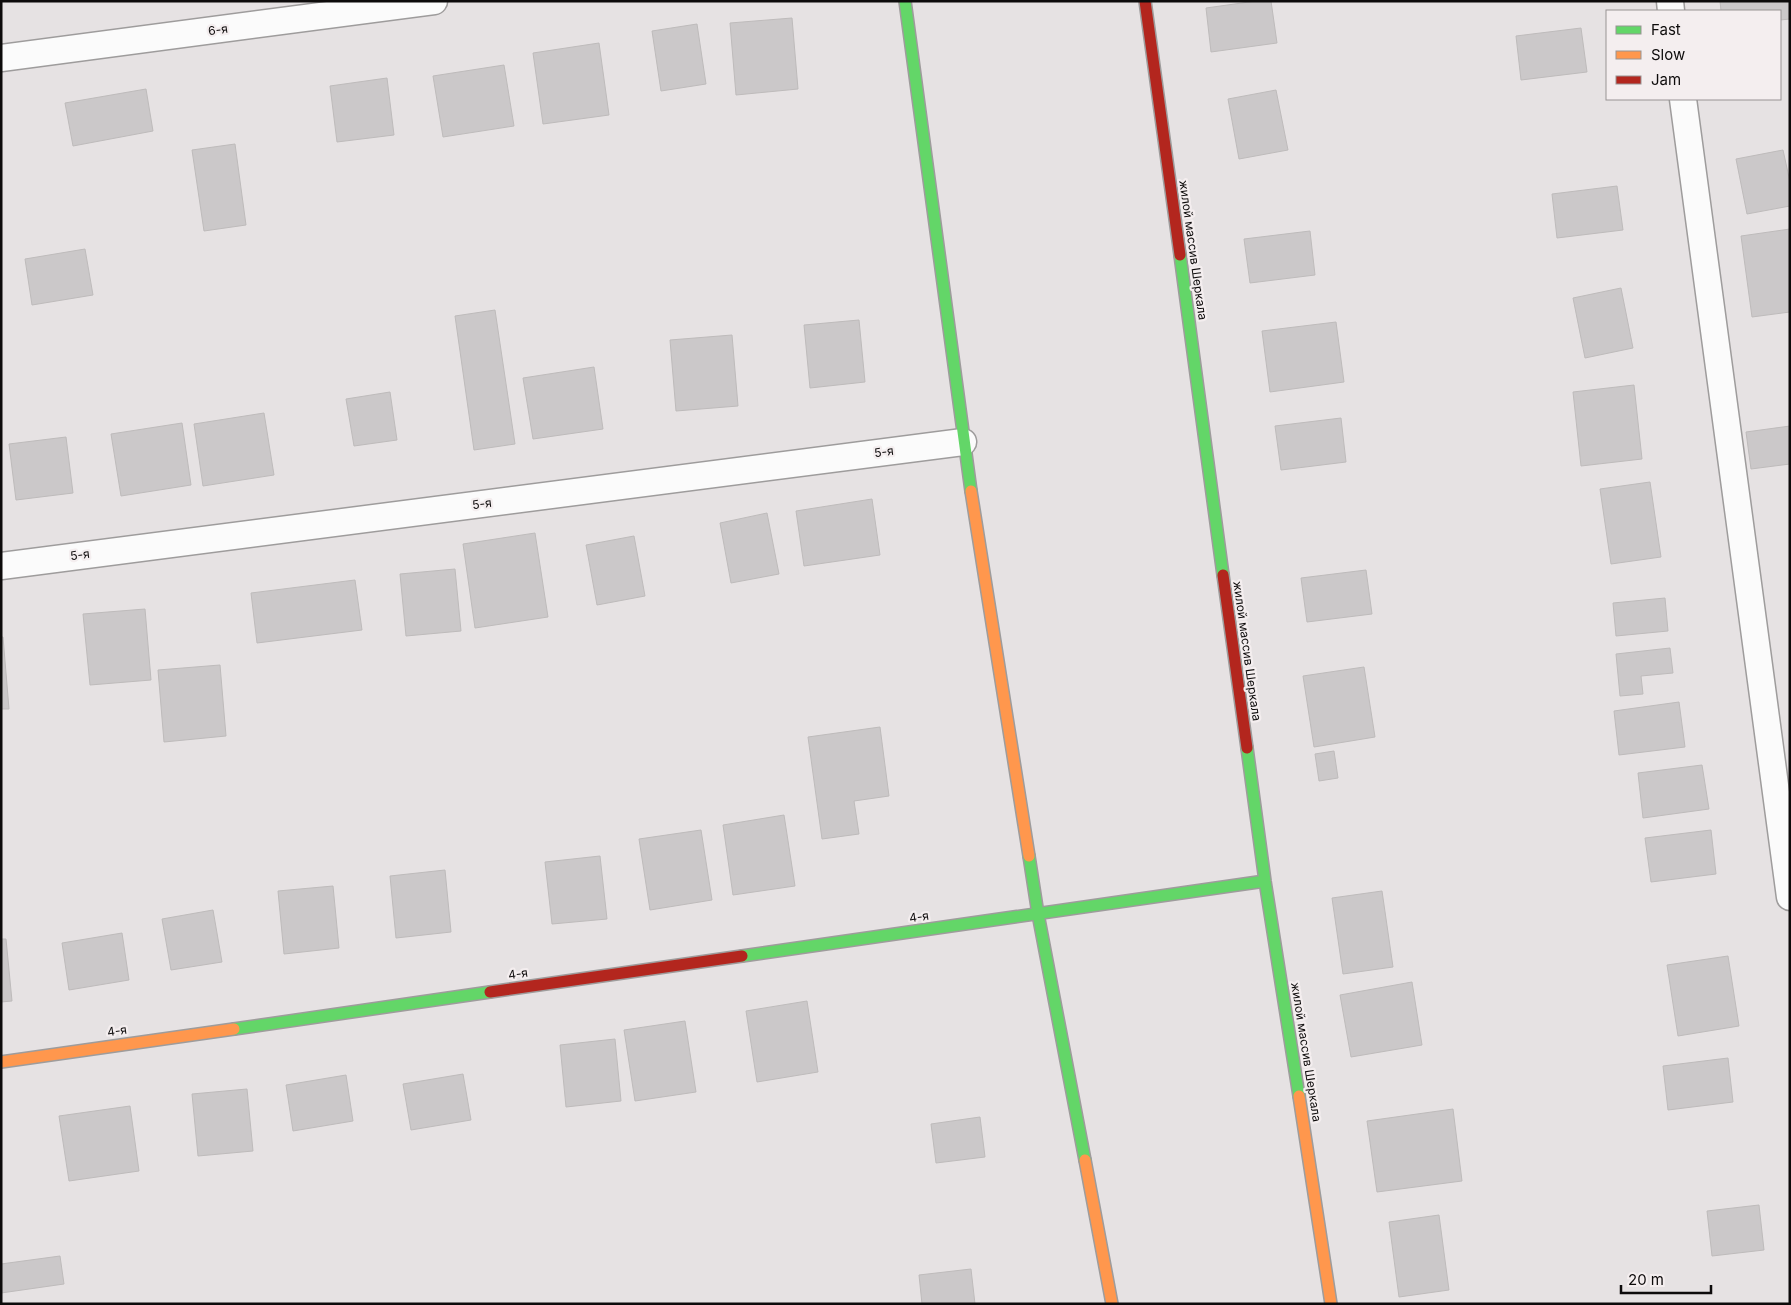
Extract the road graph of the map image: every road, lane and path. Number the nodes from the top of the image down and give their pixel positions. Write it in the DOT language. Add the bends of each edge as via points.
graph roads {
  1 [pos="434,1"];
  2 [pos="904,1"];
  3 [pos="1145,1"];
  4 [pos="366,6"];
  5 [pos="1,58"];
  6 [pos="1683,100"];
  7 [pos="963,442"];
  8 [pos="1,566"];
  9 [pos="1265,881"];
  10 [pos="1790,897"];
  11 [pos="1038,914"];
  12 [pos="1,1062"];
  13 [pos="1112,1304"];
  14 [pos="1332,1304"];
  1 -- 4 [label="street, 6-я"];
  2 -- 7 [label="street"];
  3 -- 9 [label="street, жилой массив Шеркала"];
  4 -- 5 [label="street, 6-я"];
  6 -- 10 [label="street"];
  7 -- 8 [label="street, 5-я"];
  7 -- 11 [label="street"];
  9 -- 11 [label="street, 4-я"];
  9 -- 14 [label="street, жилой массив Шеркала"];
  11 -- 12 [label="street, 4-я"];
  11 -- 13 [label="street"];
}
